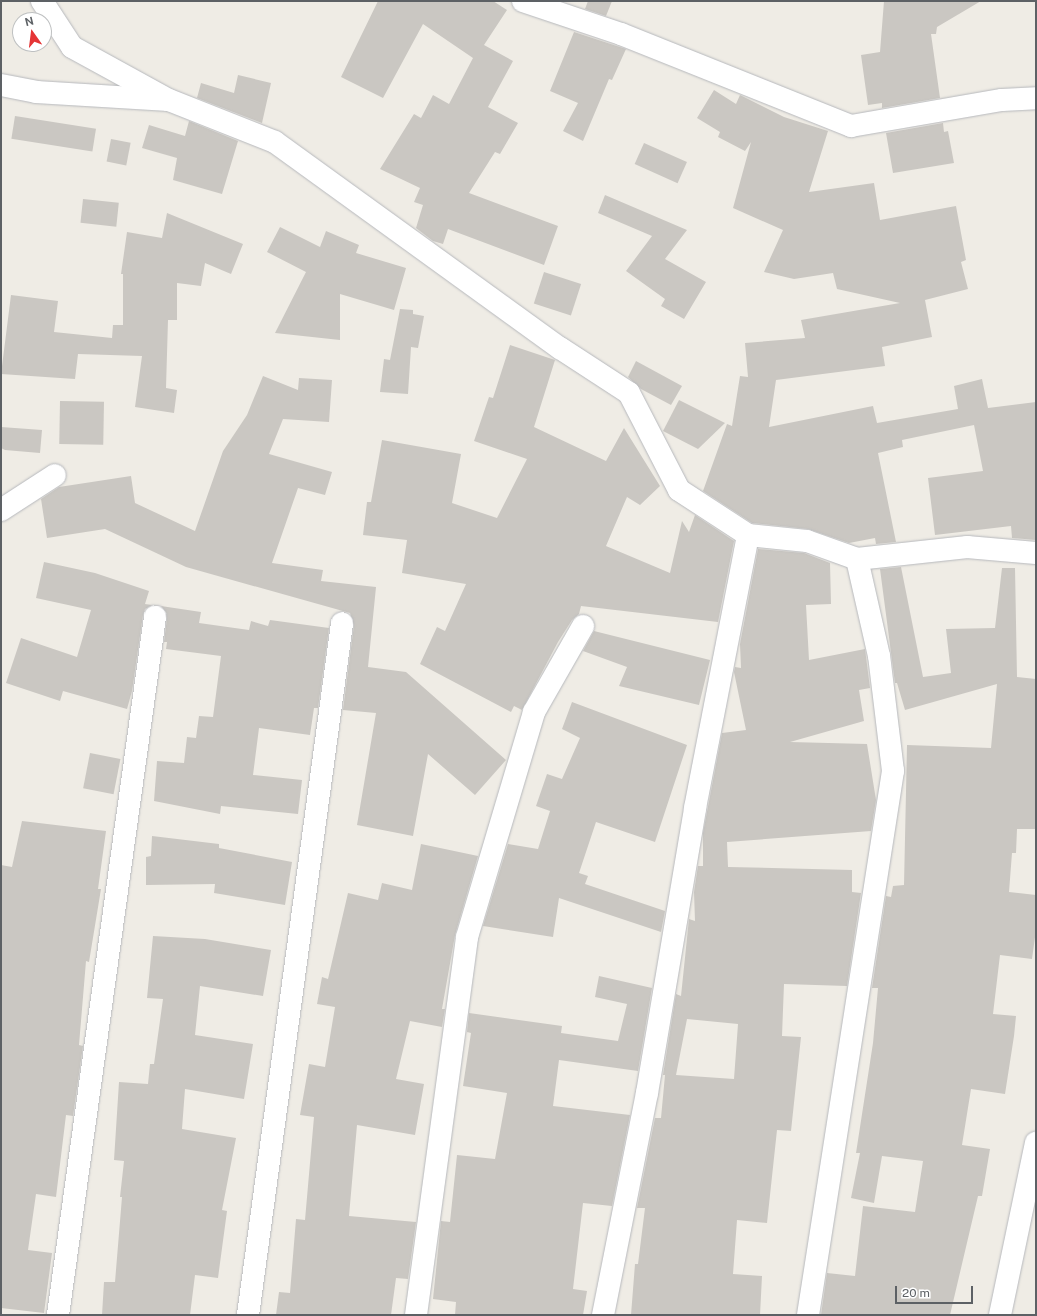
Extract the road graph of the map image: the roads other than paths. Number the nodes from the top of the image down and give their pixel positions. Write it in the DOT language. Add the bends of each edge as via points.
graph roads {
  1 [pos="42,1"];
  2 [pos="523,1"];
  3 [pos="1,86"];
  4 [pos="1036,98"];
  5 [pos="169,100"];
  6 [pos="54,475"];
  7 [pos="1,510"];
  8 [pos="748,535"];
  9 [pos="1036,553"];
  10 [pos="857,559"];
  11 [pos="155,617"];
  12 [pos="342,623"];
  13 [pos="583,626"];
  14 [pos="1036,1143"];
  15 [pos="58,1315"];
  16 [pos="248,1315"];
  17 [pos="416,1315"];
  18 [pos="603,1315"];
  19 [pos="808,1315"];
  20 [pos="1000,1315"];
  1 -- 5 [label="street" via="72,47"];
  2 -- 4 [label="street" via="621,34 851,126 1002,100"];
  3 -- 5 [label="street" via="36,92"];
  5 -- 8 [label="street" via="275,142 560,348 629,393 679,490"];
  6 -- 7 [label="street"];
  8 -- 10 [label="street" via="807,541"];
  8 -- 18 [label="street" via="696,808 647,1093"];
  9 -- 10 [label="street" via="967,547"];
  10 -- 19 [label="street" via="879,656 893,771"];
  11 -- 15 [label="street"];
  12 -- 16 [label="street"];
  13 -- 17 [label="street" via="534,712 467,937"];
  14 -- 20 [label="street"];
}
